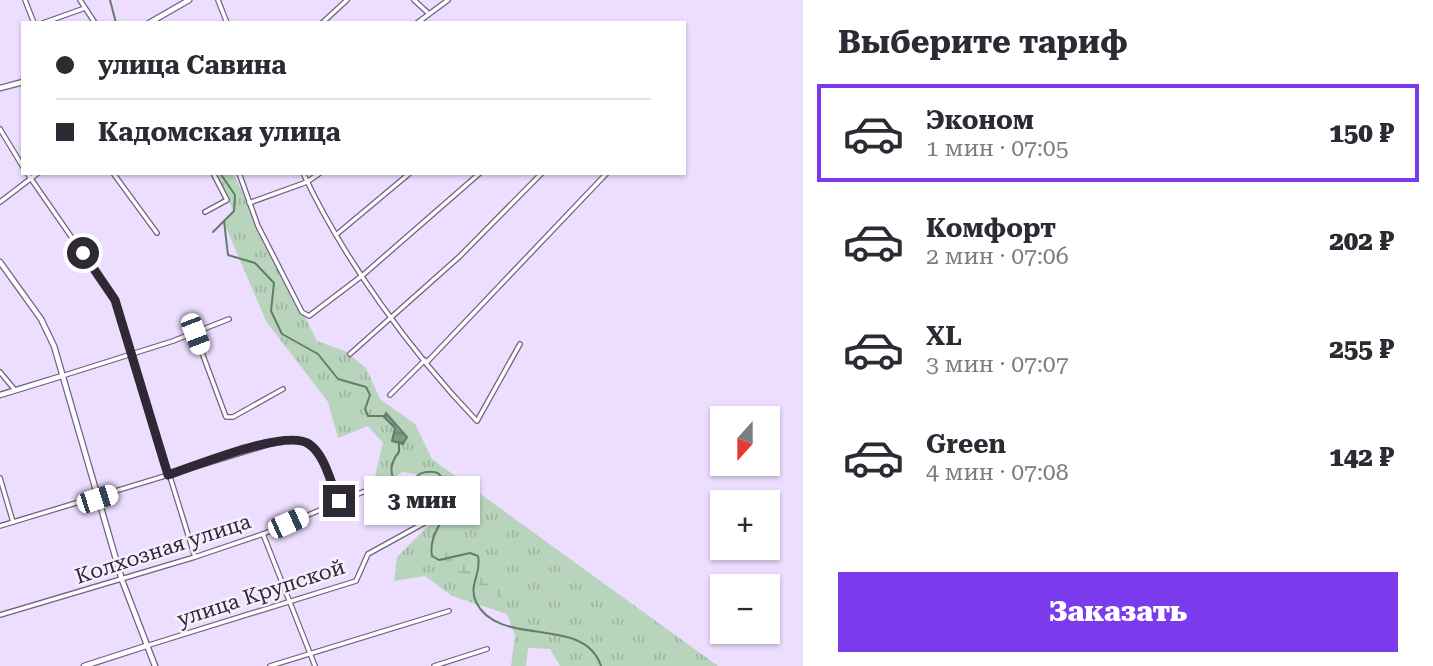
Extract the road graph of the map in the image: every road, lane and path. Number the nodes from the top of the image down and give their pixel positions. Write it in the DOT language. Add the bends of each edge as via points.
graph roads {
  1 [pos="25,0"];
  2 [pos="80,0"];
  3 [pos="189,0"];
  4 [pos="218,0"];
  5 [pos="347,0"];
  6 [pos="414,0"];
  7 [pos="447,1"];
  8 [pos="85,8"];
  9 [pos="427,12"];
  10 [pos="33,21"];
  11 [pos="49,21"];
  12 [pos="94,21"];
  13 [pos="152,21"];
  14 [pos="226,21"];
  15 [pos="324,21"];
  16 [pos="419,21"];
  17 [pos="21,83"];
  18 [pos="0,88"];
  19 [pos="0,129"];
  20 [pos="21,164"];
  21 [pos="28,175"];
  22 [pos="35,175"];
  23 [pos="114,175"];
  24 [pos="214,175"];
  25 [pos="240,175"];
  26 [pos="304,175"];
  27 [pos="317,175"];
  28 [pos="408,175"];
  29 [pos="478,175"];
  30 [pos="540,175"];
  31 [pos="605,175"];
  32 [pos="30,179"];
  33 [pos="307,182"];
  34 [pos="0,202"];
  35 [pos="249,203"];
  36 [pos="205,212"];
  37 [pos="157,233"];
  38 [pos="337,234"];
  39 [pos="0,262"];
  40 [pos="363,275"];
  41 [pos="393,317"];
  42 [pos="229,319"];
  43 [pos="195,334"];
  44 [pos="520,344"];
  45 [pos="351,354"];
  46 [pos="133,355"];
  47 [pos="426,361"];
  48 [pos="0,372"];
  49 [pos="62,376"];
  50 [pos="283,389"];
  51 [pos="15,390"];
  52 [pos="0,395"];
  53 [pos="390,395"];
  54 [pos="168,475"];
  55 [pos="0,478"];
  56 [pos="370,489"];
  57 [pos="97,499"];
  58 [pos="339,501"];
  59 [pos="13,522"];
  60 [pos="426,522"];
  61 [pos="0,526"];
  62 [pos="263,534"];
  63 [pos="195,558"];
  64 [pos="122,580"];
  65 [pos="290,603"];
  66 [pos="449,611"];
  67 [pos="0,615"];
  68 [pos="146,646"];
  69 [pos="487,649"];
  70 [pos="311,653"];
  71 [pos="84,666"];
  72 [pos="155,666"];
  73 [pos="270,666"];
  74 [pos="315,666"];
  75 [pos="434,666"];
  1 -- 10 [label="street"];
  2 -- 8 [label="street"];
  3 -- 13 [label="street"];
  4 -- 14 [label="street"];
  5 -- 15 [label="street"];
  6 -- 9 [label="street"];
  7 -- 9 [label="street"];
  8 -- 11 [label="street"];
  8 -- 12 [label="street"];
  9 -- 16 [label="street"];
  17 -- 18 [label="street"];
  19 -- 20 [label="street"];
  21 -- 32 [label="street"];
  22 -- 32 [label="street"];
  23 -- 37 [label="street"];
  24 -- 36 [label="street" via="227,200"];
  25 -- 35 [label="street"];
  26 -- 33 [label="street"];
  27 -- 33 [label="street"];
  28 -- 38 [label="street"];
  29 -- 40 [label="street"];
  30 -- 41 [label="street"];
  31 -- 47 [label="street"];
  32 -- 34 [label="street"];
  32 -- 46 [label="street" via="110,290"];
  33 -- 35 [label="street"];
  33 -- 38 [label="street"];
  35 -- 40 [label="street" via="305,316 316,313"];
  38 -- 40 [label="street"];
  39 -- 49 [label="street" via="48,332"];
  40 -- 41 [label="street"];
  41 -- 45 [label="street"];
  41 -- 47 [label="street"];
  42 -- 43 [label="street"];
  43 -- 46 [label="street"];
  43 -- 50 [label="street" via="226,417"];
  44 -- 47 [label="street" via="477,421"];
  46 -- 49 [label="street"];
  46 -- 54 [label="street"];
  47 -- 53 [label="street"];
  48 -- 51 [label="street"];
  49 -- 51 [label="street"];
  49 -- 57 [label="street"];
  51 -- 52 [label="street"];
  54 -- 57 [label="street"];
  54 -- 58 [label="street" via="296,439 318,454"];
  54 -- 63 [label="street" via="180,499"];
  55 -- 59 [label="street"];
  56 -- 58 [label="street, Колхозная улица"];
  57 -- 59 [label="street"];
  57 -- 64 [label="street"];
  58 -- 62 [label="street, Колхозная улица"];
  59 -- 61 [label="street"];
  60 -- 65 [label="street, улица Крупской" via="368,554 356,581"];
  62 -- 63 [label="street, Колхозная улица"];
  62 -- 65 [label="street"];
  63 -- 64 [label="street, Колхозная улица"];
  64 -- 67 [label="street, Колхозная улица"];
  64 -- 68 [label="street"];
  65 -- 68 [label="street, улица Крупской"];
  65 -- 70 [label="street"];
  66 -- 70 [label="street"];
  68 -- 71 [label="street, улица Крупской"];
  68 -- 72 [label="street"];
  69 -- 75 [label="street"];
  70 -- 73 [label="street"];
  70 -- 74 [label="street"];
}
